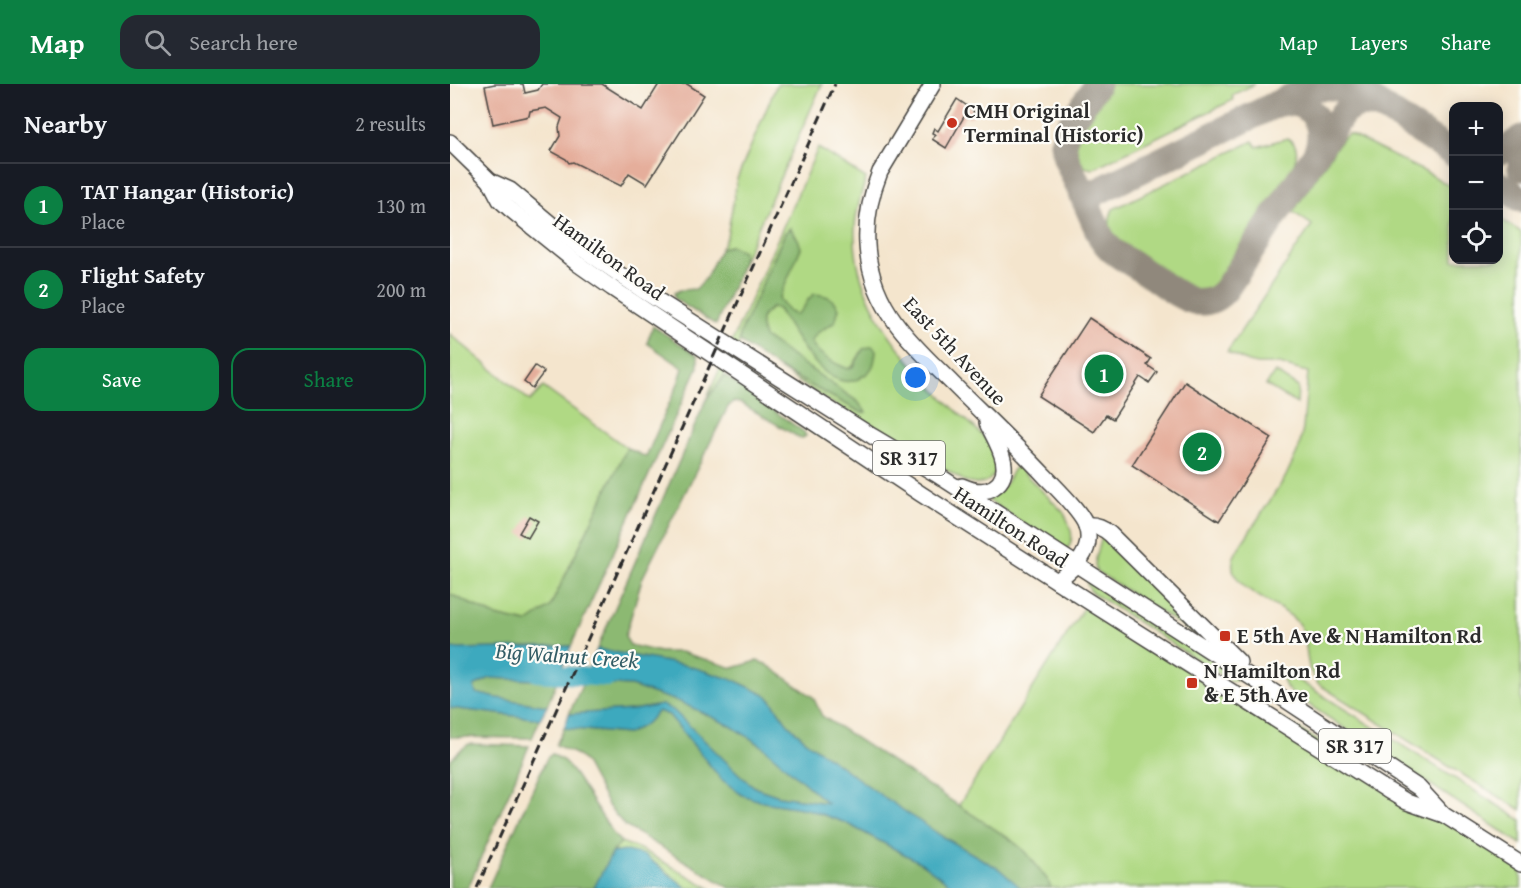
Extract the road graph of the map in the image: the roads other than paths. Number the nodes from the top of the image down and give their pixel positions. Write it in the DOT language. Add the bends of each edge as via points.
graph roads {
  1 [pos="933,84"];
  2 [pos="450,142"];
  3 [pos="490,181"];
  4 [pos="984,414"];
  5 [pos="936,474"];
  6 [pos="1086,526"];
  7 [pos="1077,565"];
  8 [pos="1057,581"];
  9 [pos="1260,683"];
  10 [pos="1444,815"];
  11 [pos="1521,864"];
  1 -- 4 [label="main road, East 5th Avenue" via="874,187 867,226 870,265 879,294 897,325"];
  2 -- 3 [label="main road, Hamilton Road / SR 317"];
  3 -- 5 [label="main road, Hamilton Road / SR 317" via="510,190 584,250 645,292"];
  3 -- 8 [label="main road, Hamilton Road / SR 317" via="500,200 578,264"];
  4 -- 5 [label="main road" via="1003,459 1004,471 999,482 987,490 973,490"];
  4 -- 6 [label="main road, East 5th Avenue" via="1051,482"];
  5 -- 7 [label="main road, Hamilton Road / SR 317"];
  6 -- 7 [label="main road" via="1087,545"];
  6 -- 9 [label="main road" via="1110,534"];
  7 -- 8 [label="main road"];
  7 -- 9 [label="main road, Hamilton Road / SR 317"];
  8 -- 10 [label="main road, Hamilton Road / SR 317" via="1407,802"];
  9 -- 10 [label="main road, Hamilton Road / SR 317" via="1419,788"];
  10 -- 11 [label="main road, Hamilton Road / SR 317"];
}
